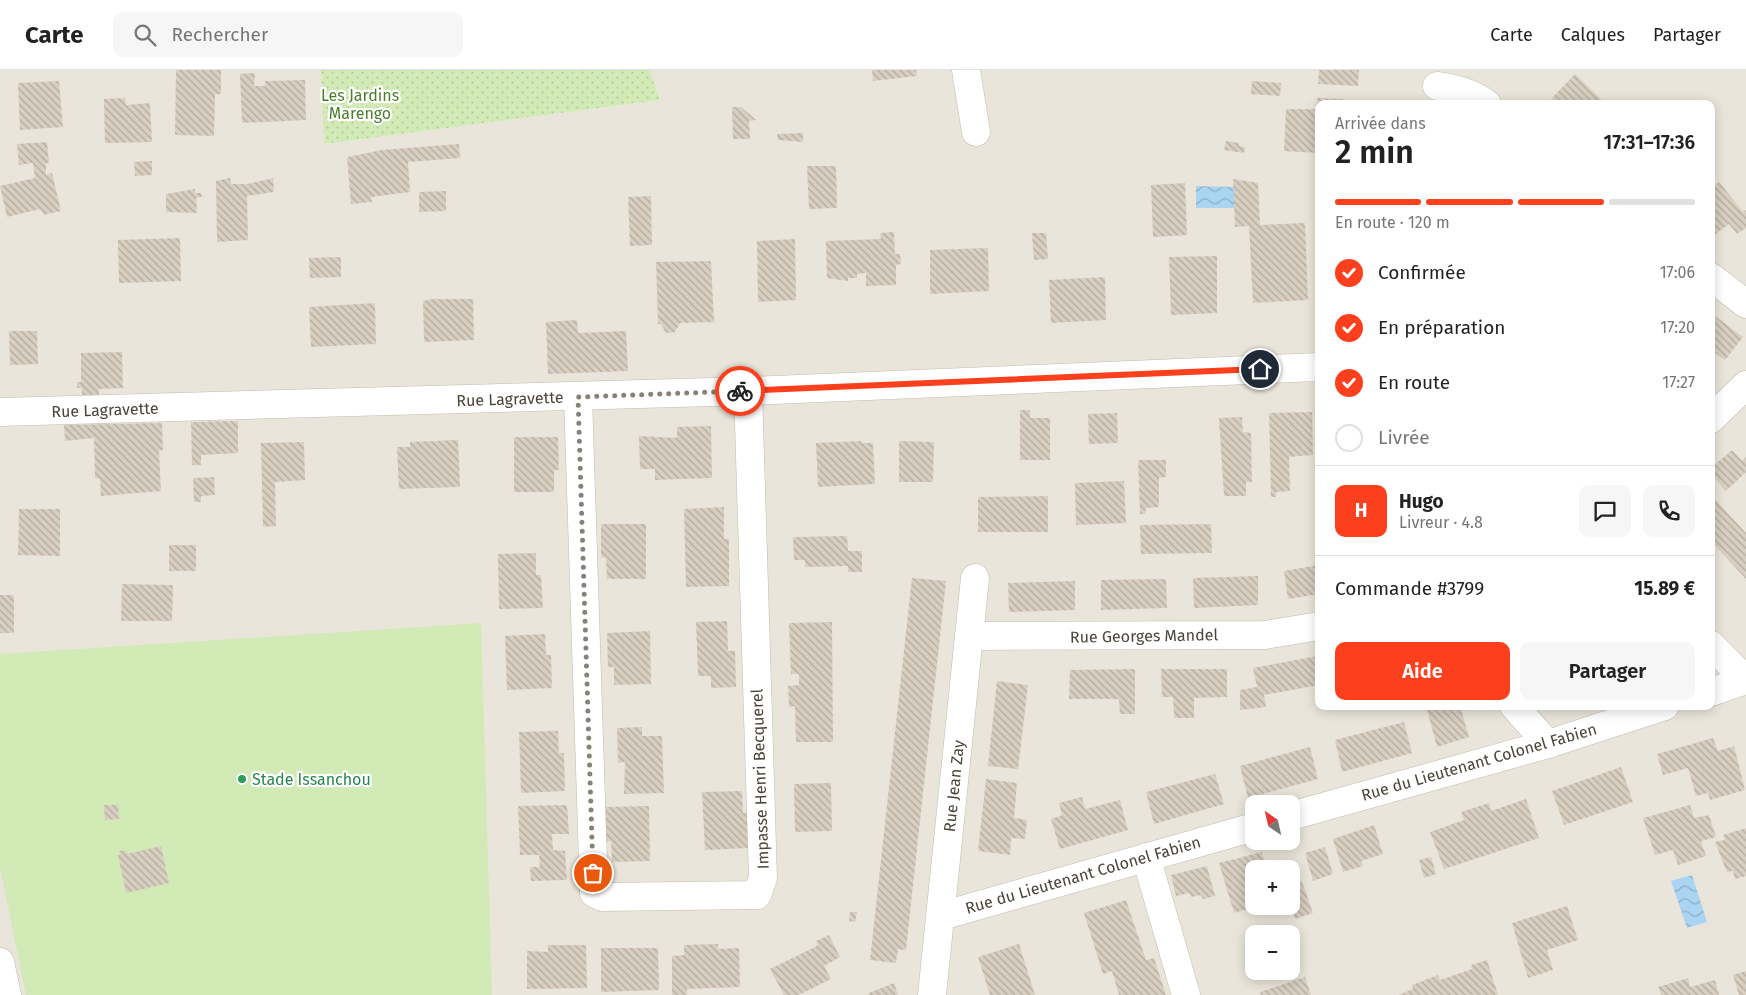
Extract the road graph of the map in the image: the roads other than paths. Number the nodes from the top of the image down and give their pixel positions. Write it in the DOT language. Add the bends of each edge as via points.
graph roads {
  1 [pos="966,70"];
  2 [pos="1435,87"];
  3 [pos="1482,100"];
  4 [pos="976,132"];
  5 [pos="1715,281"];
  6 [pos="1746,304"];
  7 [pos="1315,366"];
  8 [pos="1746,385"];
  9 [pos="748,391"];
  10 [pos="578,397"];
  11 [pos="0,412"];
  12 [pos="1715,415"];
  13 [pos="975,578"];
  14 [pos="1315,627"];
  15 [pos="969,636"];
  16 [pos="1715,649"];
  17 [pos="1746,680"];
  18 [pos="1715,691"];
  19 [pos="1518,710"];
  20 [pos="1653,710"];
  21 [pos="1548,744"];
  22 [pos="1300,813"];
  23 [pos="1245,830"];
  24 [pos="1146,857"];
  25 [pos="941,916"];
  26 [pos="0,962"];
  27 [pos="7,995"];
  28 [pos="932,995"];
  29 [pos="1186,995"];
  1 -- 4 [label="street"];
  2 -- 3 [label="street" via="1452,88"];
  5 -- 6 [label="street"];
  7 -- 9 [label="street, Rue Lagravette"];
  8 -- 12 [label="street"];
  9 -- 10 [label="street, Rue Lagravette"];
  9 -- 10 [label="street, Impasse Henri Becquerel" via="763,878 757,895 602,897 594,893"];
  10 -- 11 [label="street, Rue Lagravette"];
  13 -- 15 [label="street, Rue Jean Zay"];
  14 -- 15 [label="street, Rue Georges Mandel" via="1265,634"];
  15 -- 25 [label="street, Rue Jean Zay"];
  16 -- 17 [label="street"];
  17 -- 18 [label="street"];
  19 -- 21 [label="street"];
  20 -- 21 [label="street, Rue du Lieutenant Colonel Fabien"];
  21 -- 22 [label="street, Rue du Lieutenant Colonel Fabien"];
  23 -- 24 [label="street, Rue du Lieutenant Colonel Fabien"];
  24 -- 25 [label="street, Rue du Lieutenant Colonel Fabien"];
  24 -- 29 [label="street"];
  25 -- 28 [label="street, Rue Jean Zay"];
  26 -- 27 [label="street"];
}
